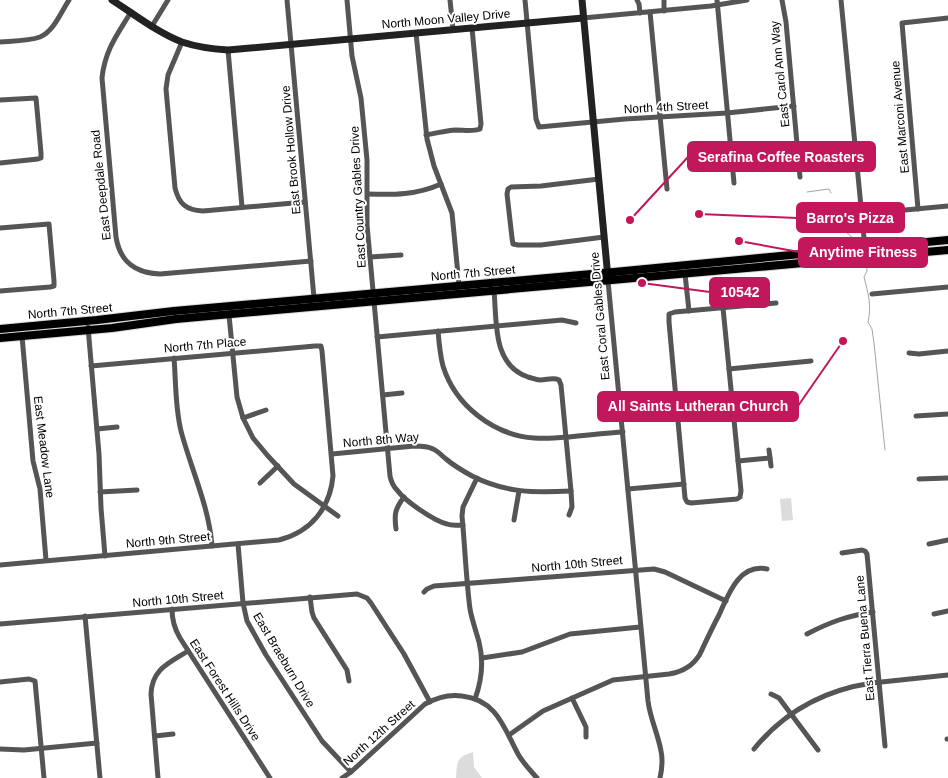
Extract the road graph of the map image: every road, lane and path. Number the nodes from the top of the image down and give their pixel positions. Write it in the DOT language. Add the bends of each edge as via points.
graph roads {
  1 [pos="69,0"];
  2 [pos="112,0"];
  3 [pos="168,0"];
  4 [pos="287,0"];
  5 [pos="347,0"];
  6 [pos="450,0"];
  7 [pos="525,0"];
  8 [pos="582,0"];
  9 [pos="637,0"];
  10 [pos="664,0"];
  11 [pos="747,0"];
  12 [pos="782,0"];
  13 [pos="841,0"];
  14 [pos="717,3"];
  15 [pos="664,10"];
  16 [pos="131,12"];
  17 [pos="650,12"];
  18 [pos="640,13"];
  19 [pos="583,18"];
  20 [pos="948,18"];
  21 [pos="527,23"];
  22 [pos="152,26"];
  23 [pos="472,28"];
  24 [pos="453,29"];
  25 [pos="416,33"];
  26 [pos="351,39"];
  27 [pos="0,42"];
  28 [pos="182,42"];
  29 [pos="291,44"];
  30 [pos="228,50"];
  31 [pos="0,100"];
  32 [pos="794,106"];
  33 [pos="727,113"];
  34 [pos="660,117"];
  35 [pos="593,122"];
  36 [pos="426,135"];
  37 [pos="0,163"];
  38 [pos="800,177"];
  39 [pos="599,179"];
  40 [pos="734,183"];
  41 [pos="441,184"];
  42 [pos="667,189"];
  43 [pos="368,194"];
  44 [pos="306,202"];
  45 [pos="948,206"];
  46 [pos="242,207"];
  47 [pos="918,209"];
  48 [pos="862,214"];
  49 [pos="0,228"];
  50 [pos="604,237"];
  51 [pos="948,240"];
  52 [pos="876,247"];
  53 [pos="865,248"];
  54 [pos="849,249"];
  55 [pos="948,250"];
  56 [pos="401,255"];
  57 [pos="370,258"];
  58 [pos="860,258"];
  59 [pos="311,261"];
  60 [pos="685,274"];
  61 [pos="608,276"];
  62 [pos="459,285"];
  63 [pos="948,287"];
  64 [pos="0,291"];
  65 [pos="494,291"];
  66 [pos="872,294"];
  67 [pos="374,297"];
  68 [pos="314,298"];
  69 [pos="776,303"];
  70 [pos="723,308"];
  71 [pos="689,311"];
  72 [pos="230,315"];
  73 [pos="87,321"];
  74 [pos="576,323"];
  75 [pos="497,326"];
  76 [pos="0,329"];
  77 [pos="88,330"];
  78 [pos="438,331"];
  79 [pos="22,336"];
  80 [pos="377,337"];
  81 [pos="0,338"];
  82 [pos="948,351"];
  83 [pos="233,353"];
  84 [pos="909,353"];
  85 [pos="174,358"];
  86 [pos="811,362"];
  87 [pos="91,366"];
  88 [pos="729,369"];
  89 [pos="402,393"];
  90 [pos="383,395"];
  91 [pos="266,410"];
  92 [pos="948,414"];
  93 [pos="916,416"];
  94 [pos="244,418"];
  95 [pos="117,427"];
  96 [pos="97,429"];
  97 [pos="623,432"];
  98 [pos="566,437"];
  99 [pos="388,449"];
  100 [pos="769,450"];
  101 [pos="332,454"];
  102 [pos="770,458"];
  103 [pos="738,461"];
  104 [pos="278,466"];
  105 [pos="771,466"];
  106 [pos="477,478"];
  107 [pos="948,478"];
  108 [pos="919,479"];
  109 [pos="260,483"];
  110 [pos="684,484"];
  111 [pos="628,489"];
  112 [pos="137,490"];
  113 [pos="518,491"];
  114 [pos="571,491"];
  115 [pos="100,492"];
  116 [pos="404,497"];
  117 [pos="324,506"];
  118 [pos="569,515"];
  119 [pos="338,516"];
  120 [pos="514,520"];
  121 [pos="463,525"];
  122 [pos="396,529"];
  123 [pos="948,540"];
  124 [pos="238,544"];
  125 [pos="929,544"];
  126 [pos="212,546"];
  127 [pos="842,553"];
  128 [pos="105,556"];
  129 [pos="46,560"];
  130 [pos="0,565"];
  131 [pos="767,569"];
  132 [pos="635,570"];
  133 [pos="468,583"];
  134 [pos="424,592"];
  135 [pos="310,597"];
  136 [pos="726,601"];
  137 [pos="243,603"];
  138 [pos="172,609"];
  139 [pos="948,611"];
  140 [pos="873,612"];
  141 [pos="934,614"];
  142 [pos="85,616"];
  143 [pos="0,624"];
  144 [pos="640,626"];
  145 [pos="807,634"];
  146 [pos="188,651"];
  147 [pos="482,658"];
  148 [pos="948,675"];
  149 [pos="645,676"];
  150 [pos="349,680"];
  151 [pos="0,682"];
  152 [pos="879,682"];
  153 [pos="771,694"];
  154 [pos="572,698"];
  155 [pos="475,699"];
  156 [pos="430,702"];
  157 [pos="791,714"];
  158 [pos="173,734"];
  159 [pos="510,735"];
  160 [pos="154,736"];
  161 [pos="586,738"];
  162 [pos="97,743"];
  163 [pos="885,746"];
  164 [pos="42,748"];
  165 [pos="0,749"];
  166 [pos="754,749"];
  167 [pos="818,750"];
  168 [pos="350,772"];
  169 [pos="44,778"];
  170 [pos="100,778"];
  171 [pos="158,778"];
  172 [pos="270,778"];
  173 [pos="342,778"];
  174 [pos="537,778"];
  175 [pos="660,778"];
  1 -- 27 [label="street" via="45,34 37,38"];
  2 -- 16 [label="street, North Moon Valley Drive"];
  3 -- 22 [label="street"];
  4 -- 29 [label="street, East Brook Hollow Drive"];
  5 -- 26 [label="street, East Country Gables Drive"];
  6 -- 24 [label="street"];
  7 -- 21 [label="street"];
  8 -- 19 [label="street, East Coral Gables Drive"];
  9 -- 18 [label="street"];
  10 -- 15 [label="street"];
  11 -- 14 [label="street, North Moon Valley Drive"];
  12 -- 32 [label="street, East Carol Ann Way"];
  13 -- 48 [label="street"];
  14 -- 15 [label="street, North Moon Valley Drive"];
  14 -- 33 [label="street"];
  15 -- 17 [label="street, North Moon Valley Drive"];
  16 -- 22 [label="street, North Moon Valley Drive"];
  16 -- 59 [label="street, East Deepdale Road" via="105,57 102,78 116,237 127,262 149,274 160,274"];
  17 -- 18 [label="street, North Moon Valley Drive"];
  17 -- 34 [label="street"];
  18 -- 19 [label="street, North Moon Valley Drive"];
  19 -- 21 [label="street, North Moon Valley Drive"];
  19 -- 35 [label="street, East Coral Gables Drive"];
  20 -- 47 [label="street, East Marconi Avenue" via="902,23"];
  21 -- 23 [label="street, North Moon Valley Drive"];
  21 -- 35 [label="street, North 4th Street" via="539,126"];
  22 -- 28 [label="street, North Moon Valley Drive"];
  23 -- 24 [label="street, North Moon Valley Drive"];
  23 -- 36 [label="street" via="480,129"];
  24 -- 25 [label="street, North Moon Valley Drive"];
  25 -- 26 [label="street, North Moon Valley Drive"];
  25 -- 36 [label="street"];
  26 -- 29 [label="street, North Moon Valley Drive"];
  26 -- 43 [label="street, East Country Gables Drive" via="362,105"];
  28 -- 30 [label="street, North Moon Valley Drive"];
  28 -- 46 [label="street" via="168,75 166,89 177,196 194,210"];
  29 -- 30 [label="street, North Moon Valley Drive"];
  29 -- 44 [label="street, East Brook Hollow Drive"];
  30 -- 46 [label="street"];
  31 -- 37 [label="street" via="36,98 41,158"];
  32 -- 33 [label="street, North 4th Street"];
  32 -- 38 [label="street, East Carol Ann Way"];
  33 -- 34 [label="street, North 4th Street"];
  33 -- 40 [label="street"];
  34 -- 35 [label="street, North 4th Street"];
  34 -- 42 [label="street"];
  35 -- 39 [label="street, East Coral Gables Drive"];
  36 -- 41 [label="street"];
  39 -- 50 [label="street, East Coral Gables Drive"];
  39 -- 50 [label="street" via="511,187 507,194 513,244 541,245"];
  41 -- 43 [label="street" via="407,194"];
  41 -- 62 [label="street" via="452,213"];
  43 -- 57 [label="street, East Country Gables Drive"];
  44 -- 46 [label="street"];
  44 -- 59 [label="street, East Brook Hollow Drive"];
  45 -- 47 [label="street"];
  47 -- 48 [label="street"];
  48 -- 53 [label="street"];
  49 -- 64 [label="street" via="49,224 54,281 54,286"];
  50 -- 61 [label="street, East Coral Gables Drive"];
  51 -- 52 [label="main road, North 7th Street"];
  52 -- 53 [label="main road, North 7th Street"];
  52 -- 58 [label="main road"];
  53 -- 54 [label="main road, North 7th Street"];
  54 -- 58 [label="main road"];
  54 -- 61 [label="main road, North 7th Street"];
  55 -- 58 [label="main road, North 7th Street"];
  56 -- 57 [label="street"];
  57 -- 67 [label="street, East Country Gables Drive"];
  58 -- 60 [label="main road, North 7th Street"];
  59 -- 68 [label="street, East Brook Hollow Drive"];
  60 -- 61 [label="main road, North 7th Street"];
  60 -- 71 [label="street"];
  61 -- 62 [label="main road, North 7th Street"];
  61 -- 65 [label="main road, North 7th Street"];
  61 -- 97 [label="street, East Coral Gables Drive"];
  62 -- 67 [label="main road, North 7th Street"];
  63 -- 66 [label="street"];
  65 -- 67 [label="main road, North 7th Street"];
  65 -- 75 [label="street"];
  67 -- 68 [label="main road, North 7th Street"];
  67 -- 72 [label="main road, North 7th Street"];
  67 -- 80 [label="street, East Country Gables Drive"];
  68 -- 73 [label="main road, North 7th Street"];
  69 -- 70 [label="street"];
  70 -- 71 [label="street"];
  70 -- 88 [label="street"];
  71 -- 110 [label="street" via="669,314"];
  72 -- 77 [label="main road, North 7th Street"];
  72 -- 83 [label="street"];
  73 -- 76 [label="main road, North 7th Street"];
  73 -- 77 [label="street"];
  74 -- 75 [label="street" via="562,320"];
  75 -- 78 [label="street"];
  75 -- 98 [label="street" via="501,350 514,369 540,380 560,380"];
  77 -- 79 [label="main road, North 7th Street"];
  77 -- 87 [label="street"];
  78 -- 80 [label="street"];
  78 -- 98 [label="street" via="441,357 449,380 476,414 492,426 516,436"];
  79 -- 81 [label="main road, North 7th Street"];
  79 -- 129 [label="street, East Meadow Lane"];
  80 -- 90 [label="street, East Country Gables Drive"];
  82 -- 84 [label="street"];
  83 -- 85 [label="street, North 7th Place"];
  83 -- 94 [label="street" via="237,397"];
  83 -- 101 [label="street, North 7th Place" via="321,346"];
  85 -- 87 [label="street, North 7th Place"];
  85 -- 126 [label="street" via="179,422 207,512"];
  86 -- 88 [label="street"];
  87 -- 96 [label="street"];
  88 -- 103 [label="street"];
  89 -- 90 [label="street"];
  90 -- 99 [label="street, East Country Gables Drive"];
  91 -- 94 [label="street"];
  92 -- 93 [label="street"];
  94 -- 104 [label="street" via="253,438"];
  95 -- 96 [label="street"];
  96 -- 115 [label="street"];
  97 -- 98 [label="street"];
  97 -- 111 [label="street, East Coral Gables Drive"];
  98 -- 114 [label="street"];
  99 -- 101 [label="street, North 8th Way"];
  99 -- 106 [label="street, North 8th Way" via="427,446"];
  99 -- 116 [label="street, East Country Gables Drive" via="391,481"];
  100 -- 102 [label="street"];
  101 -- 117 [label="street" via="333,484"];
  102 -- 103 [label="street"];
  102 -- 105 [label="street"];
  103 -- 110 [label="street" via="741,491 736,499 687,502"];
  104 -- 109 [label="street"];
  104 -- 117 [label="street" via="294,484"];
  106 -- 113 [label="street, North 8th Way"];
  106 -- 121 [label="street" via="462,511"];
  107 -- 108 [label="street"];
  110 -- 111 [label="street"];
  111 -- 132 [label="street, East Coral Gables Drive"];
  112 -- 115 [label="street"];
  113 -- 114 [label="street, North 8th Way"];
  113 -- 120 [label="street"];
  114 -- 118 [label="street"];
  115 -- 128 [label="street"];
  116 -- 121 [label="street" via="445,524"];
  116 -- 122 [label="street" via="396,510"];
  117 -- 119 [label="street"];
  117 -- 124 [label="street, North 9th Street" via="313,521 291,536"];
  121 -- 133 [label="street"];
  123 -- 125 [label="street"];
  124 -- 126 [label="street, North 9th Street"];
  124 -- 137 [label="street, East Braeburn Drive"];
  126 -- 128 [label="street, North 9th Street"];
  127 -- 140 [label="street, East Tierra Buena Lane" via="862,550 867,554"];
  128 -- 129 [label="street, North 9th Street"];
  129 -- 130 [label="street, North 9th Street"];
  131 -- 136 [label="street" via="748,572 735,583"];
  132 -- 133 [label="street, North 10th Street"];
  132 -- 136 [label="street, North 10th Street" via="658,569"];
  132 -- 144 [label="street, East Coral Gables Drive"];
  133 -- 134 [label="street, North 10th Street" via="434,586"];
  133 -- 147 [label="street" via="470,611"];
  135 -- 137 [label="street, North 10th Street"];
  135 -- 150 [label="street" via="314,618 347,670"];
  135 -- 156 [label="street, North 10th Street" via="357,594 367,598 404,654"];
  136 -- 149 [label="street" via="693,663 675,673"];
  137 -- 138 [label="street, North 10th Street"];
  137 -- 168 [label="street, East Braeburn Drive" via="247,621 277,671 322,741"];
  138 -- 142 [label="street, North 10th Street"];
  138 -- 146 [label="street, East Forest Hills Drive" via="175,630"];
  139 -- 141 [label="street"];
  140 -- 145 [label="street" via="830,622"];
  140 -- 152 [label="street, East Tierra Buena Lane"];
  142 -- 143 [label="street, North 10th Street"];
  142 -- 162 [label="street"];
  144 -- 147 [label="street" via="570,634 522,652"];
  144 -- 149 [label="street, East Coral Gables Drive"];
  146 -- 160 [label="street" via="164,667 152,681"];
  146 -- 172 [label="street, East Forest Hills Drive"];
  147 -- 155 [label="street" via="481,680"];
  148 -- 152 [label="street"];
  149 -- 154 [label="street" via="613,680"];
  149 -- 175 [label="street, East Coral Gables Drive" via="649,710 661,751"];
  151 -- 164 [label="street" via="35,681"];
  152 -- 157 [label="street" via="834,692 805,704"];
  152 -- 163 [label="street, East Tierra Buena Lane"];
  153 -- 157 [label="street" via="779,698"];
  154 -- 159 [label="street" via="543,711"];
  154 -- 161 [label="street" via="586,727"];
  155 -- 156 [label="street, North 12th Street" via="455,695"];
  155 -- 159 [label="street, North 12th Street" via="495,712"];
  156 -- 168 [label="street, North 12th Street"];
  157 -- 166 [label="street"];
  157 -- 167 [label="street"];
  158 -- 160 [label="street"];
  159 -- 174 [label="street, North 12th Street" via="518,754"];
  160 -- 171 [label="street"];
  162 -- 164 [label="street"];
  162 -- 170 [label="street"];
  164 -- 165 [label="street"];
  164 -- 169 [label="street"];
  168 -- 173 [label="street, North 12th Street"];
}
